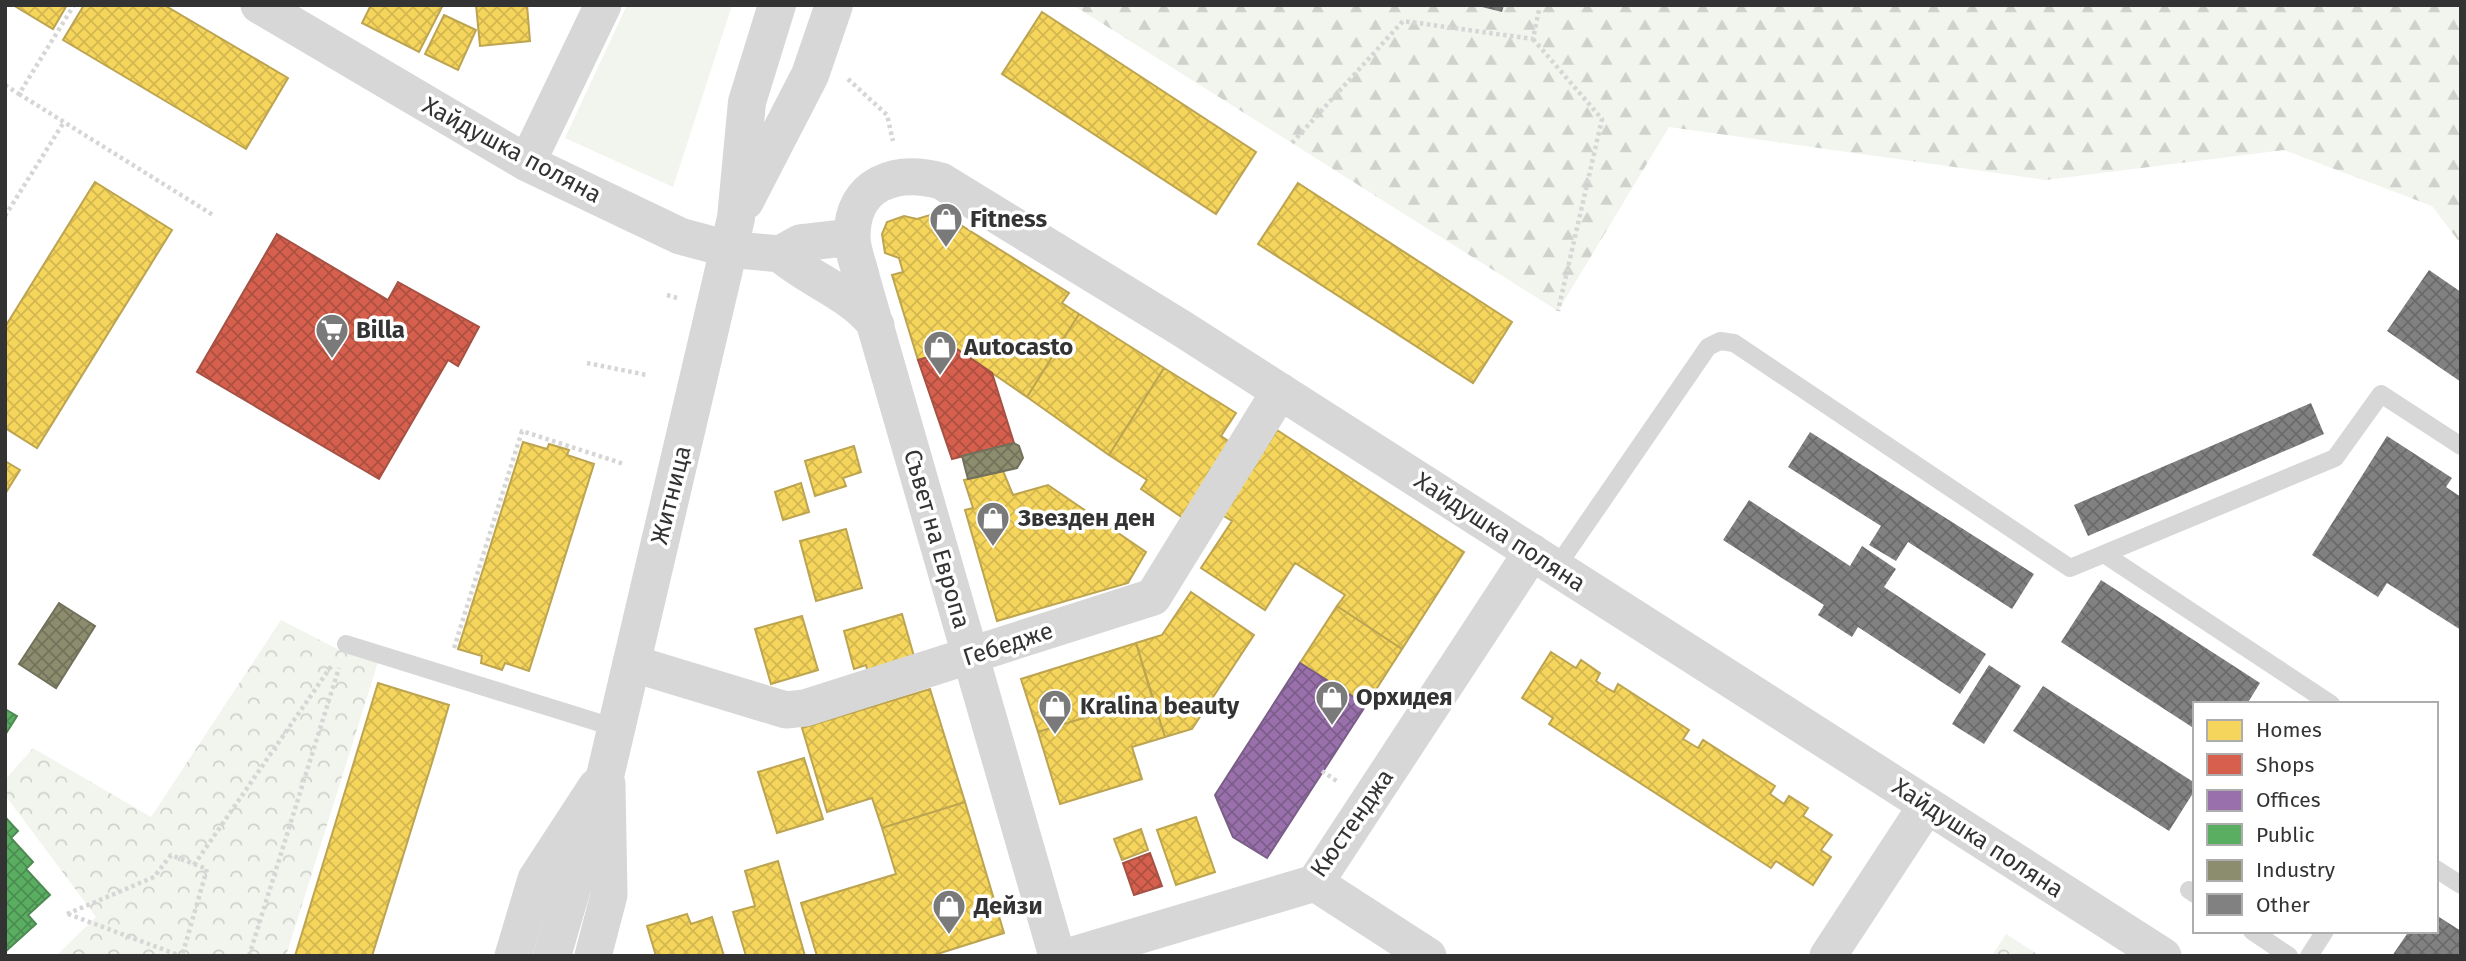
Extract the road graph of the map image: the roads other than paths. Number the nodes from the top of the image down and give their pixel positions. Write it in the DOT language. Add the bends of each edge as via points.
graph roads {
  1 [pos="259,5"];
  2 [pos="603,5"];
  3 [pos="777,5"];
  4 [pos="834,5"];
  5 [pos="527,163"];
  6 [pos="732,234"];
  7 [pos="852,237"];
  8 [pos="780,254"];
  9 [pos="876,325"];
  10 [pos="1280,391"];
  11 [pos="2461,446"];
  12 [pos="2104,554"];
  13 [pos="1544,560"];
  14 [pos="346,644"];
  15 [pos="971,655"];
  16 [pos="631,663"];
  17 [pos="2328,702"];
  18 [pos="616,728"];
  19 [pos="606,772"];
  20 [pos="1927,805"];
  21 [pos="2438,870"];
  22 [pos="1315,883"];
  23 [pos="2461,885"];
  24 [pos="2255,933"];
  25 [pos="2324,933"];
  26 [pos="513,956"];
  27 [pos="552,956"];
  28 [pos="593,956"];
  29 [pos="1057,956"];
  30 [pos="1070,956"];
  31 [pos="1428,956"];
  32 [pos="1828,956"];
  33 [pos="2163,956"];
  34 [pos="2289,956"];
  35 [pos="2309,956"];
  1 -- 5 [label="street, Хайдушка поляна"];
  2 -- 5 [label="street"];
  3 -- 6 [label="street, Житница" via="747,102"];
  4 -- 6 [label="street, Житница" via="810,75"];
  5 -- 6 [label="street, Хайдушка поляна" via="680,236"];
  6 -- 8 [label="street, Хайдушка поляна"];
  6 -- 16 [label="street, Житница"];
  7 -- 8 [label="street, Хайдушка поляна" via="800,243"];
  7 -- 9 [label="street"];
  7 -- 10 [label="street, Хайдушка поляна" via="865,194 881,182 921,175 941,181"];
  8 -- 9 [label="street" via="799,271 848,299"];
  9 -- 15 [label="street, Съвет на Европа"];
  10 -- 13 [label="street, Хайдушка поляна"];
  10 -- 15 [label="street, Гебедже" via="1153,597"];
  11 -- 12 [label="lane" via="2381,394 2336,458"];
  12 -- 13 [label="lane" via="2070,568 1734,343 1720,341 1708,346"];
  12 -- 17 [label="lane"];
  13 -- 20 [label="street, Хайдушка поляна"];
  13 -- 22 [label="street, Кюстенджа"];
  14 -- 18 [label="lane"];
  15 -- 16 [label="street, Гебедже" via="786,710"];
  15 -- 29 [label="street, Съвет на Европа"];
  16 -- 18 [label="street, Житница"];
  18 -- 19 [label="street, Житница"];
  19 -- 26 [label="street, Житница" via="536,879"];
  19 -- 27 [label="street, Житница"];
  19 -- 28 [label="street, Житница" via="609,895"];
  20 -- 32 [label="street"];
  20 -- 33 [label="street, Хайдушка поляна"];
  21 -- 23 [label="lane"];
  22 -- 30 [label="street, Кюстенджа"];
  22 -- 31 [label="street"];
  24 -- 34 [label="lane"];
  25 -- 35 [label="lane"];
}
